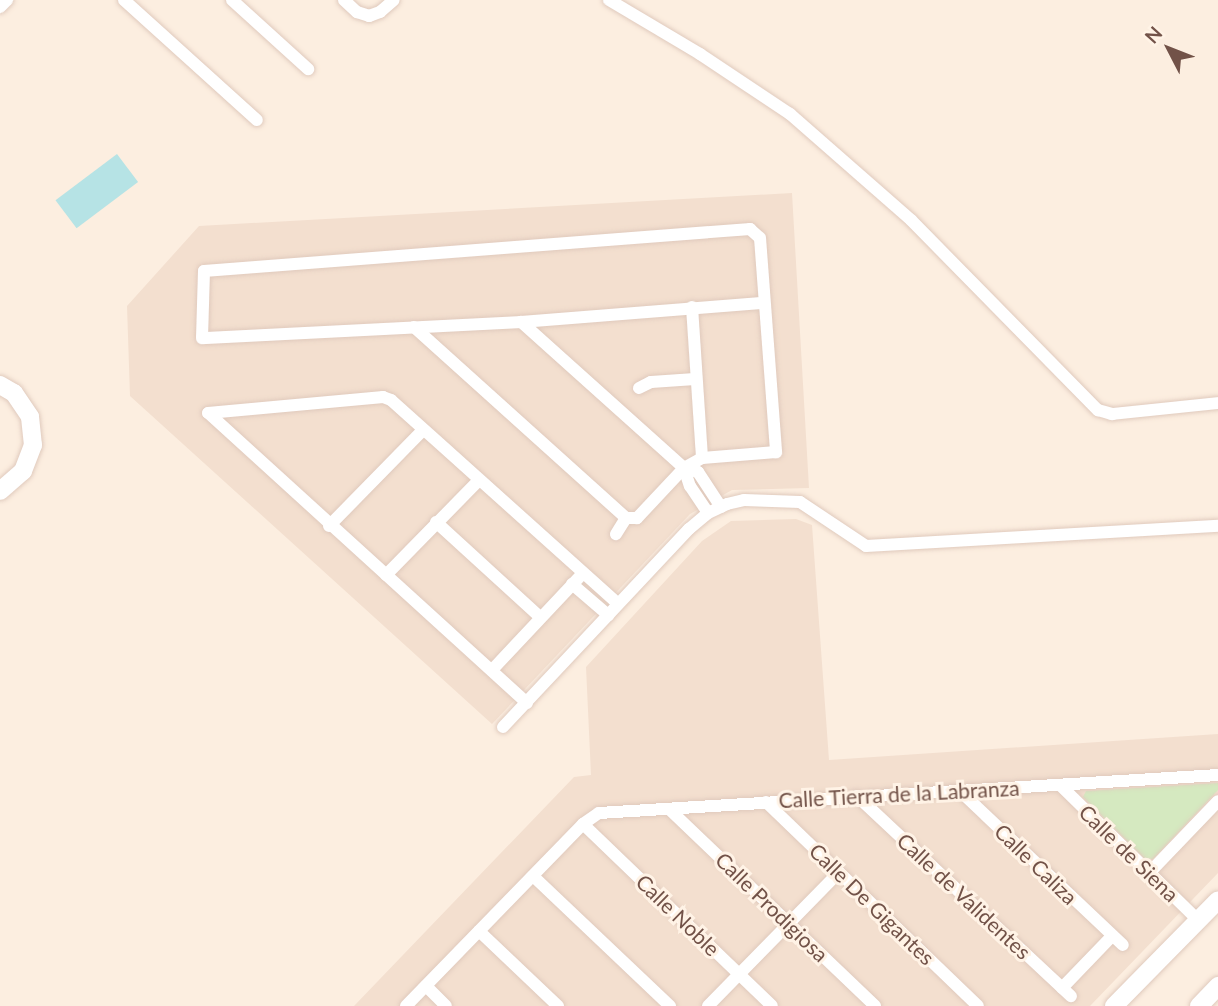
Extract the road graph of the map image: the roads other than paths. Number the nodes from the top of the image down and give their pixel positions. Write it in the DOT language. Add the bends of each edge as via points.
graph roads {
  1 [pos="8,0"];
  2 [pos="124,0"];
  3 [pos="232,0"];
  4 [pos="344,0"];
  5 [pos="394,0"];
  6 [pos="609,0"];
  7 [pos="0,7"];
  8 [pos="308,69"];
  9 [pos="257,120"];
  10 [pos="764,303"];
  11 [pos="692,307"];
  12 [pos="521,322"];
  13 [pos="414,327"];
  14 [pos="695,379"];
  15 [pos="0,385"];
  16 [pos="639,388"];
  17 [pos="1218,403"];
  18 [pos="423,430"];
  19 [pos="702,458"];
  20 [pos="684,468"];
  21 [pos="478,481"];
  22 [pos="0,491"];
  23 [pos="722,507"];
  24 [pos="708,513"];
  25 [pos="626,518"];
  26 [pos="436,522"];
  27 [pos="329,526"];
  28 [pos="1218,526"];
  29 [pos="616,534"];
  30 [pos="583,573"];
  31 [pos="386,575"];
  32 [pos="572,584"];
  33 [pos="618,604"];
  34 [pos="608,615"];
  35 [pos="540,617"];
  36 [pos="492,670"];
  37 [pos="527,702"];
  38 [pos="503,727"];
  39 [pos="1218,775"];
  40 [pos="1060,785"];
  41 [pos="960,791"];
  42 [pos="858,796"];
  43 [pos="1218,801"];
  44 [pos="766,802"];
  45 [pos="669,809"];
  46 [pos="583,824"];
  47 [pos="839,872"];
  48 [pos="1150,872"];
  49 [pos="533,876"];
  50 [pos="1218,900"];
  51 [pos="1198,920"];
  52 [pos="790,922"];
  53 [pos="479,931"];
  54 [pos="1112,936"];
  55 [pos="1123,945"];
  56 [pos="740,974"];
  57 [pos="426,986"];
  58 [pos="1218,986"];
  59 [pos="406,1006"];
  60 [pos="446,1006"];
  61 [pos="558,1006"];
  62 [pos="670,1006"];
  63 [pos="708,1006"];
  64 [pos="772,1006"];
  65 [pos="875,1006"];
  66 [pos="978,1006"];
  67 [pos="1114,1006"];
  68 [pos="1199,1006"];
  1 -- 7 [label="street"];
  2 -- 9 [label="street"];
  3 -- 8 [label="street"];
  4 -- 5 [label="street" via="369,16"];
  6 -- 17 [label="street" via="790,114 911,220 1098,410 1112,414"];
  10 -- 11 [label="street"];
  10 -- 13 [label="street" via="760,238 750,229 204,271 202,338"];
  10 -- 19 [label="street" via="776,452"];
  11 -- 12 [label="street"];
  11 -- 14 [label="street"];
  12 -- 13 [label="street"];
  12 -- 20 [label="street"];
  13 -- 25 [label="street"];
  14 -- 16 [label="street" via="651,382"];
  14 -- 19 [label="street"];
  15 -- 22 [label="street" via="14,393 30,417 33,445 23,471"];
  18 -- 21 [label="street"];
  18 -- 27 [label="street"];
  18 -- 27 [label="street" via="383,397 208,413"];
  19 -- 20 [label="street"];
  20 -- 23 [label="street" via="698,472"];
  20 -- 24 [label="street"];
  20 -- 25 [label="street" via="637,518"];
  21 -- 26 [label="street"];
  21 -- 30 [label="street"];
  23 -- 24 [label="street"];
  23 -- 28 [label="street" via="744,500 800,502 866,546"];
  24 -- 33 [label="street"];
  25 -- 29 [label="street"];
  26 -- 31 [label="street"];
  26 -- 35 [label="street"];
  27 -- 31 [label="street"];
  30 -- 32 [label="street"];
  30 -- 33 [label="street"];
  31 -- 36 [label="street"];
  32 -- 34 [label="street"];
  32 -- 35 [label="street"];
  33 -- 34 [label="street"];
  34 -- 37 [label="street"];
  35 -- 36 [label="street"];
  36 -- 37 [label="street"];
  37 -- 38 [label="street"];
  39 -- 40 [label="street, Calle Tierra de la Labranza"];
  40 -- 41 [label="street, Calle Tierra de la Labranza"];
  40 -- 48 [label="street, Calle de Siena"];
  41 -- 42 [label="street, Calle Tierra de la Labranza"];
  41 -- 54 [label="street, Calle Caliza"];
  42 -- 44 [label="street, Calle Tierra de la Labranza"];
  42 -- 54 [label="street, Calle de Validentes" via="1067,992"];
  43 -- 48 [label="street"];
  44 -- 45 [label="street, Calle Tierra de la Labranza"];
  44 -- 47 [label="street, Calle De Gigantes"];
  45 -- 46 [label="street, Calle Tierra de la Labranza" via="599,813"];
  45 -- 52 [label="street, Calle Prodigiosa"];
  46 -- 49 [label="street"];
  46 -- 56 [label="street, Calle Noble"];
  47 -- 52 [label="street"];
  47 -- 66 [label="street, Calle De Gigantes"];
  48 -- 51 [label="street, Calle de Siena"];
  49 -- 53 [label="street"];
  49 -- 62 [label="street"];
  50 -- 51 [label="street"];
  51 -- 67 [label="street"];
  52 -- 56 [label="street"];
  52 -- 65 [label="street, Calle Prodigiosa"];
  53 -- 57 [label="street"];
  53 -- 61 [label="street"];
  54 -- 55 [label="street, Calle Caliza"];
  56 -- 63 [label="street"];
  56 -- 64 [label="street, Calle Noble"];
  57 -- 59 [label="street"];
  57 -- 60 [label="street"];
  58 -- 68 [label="street"];
}
